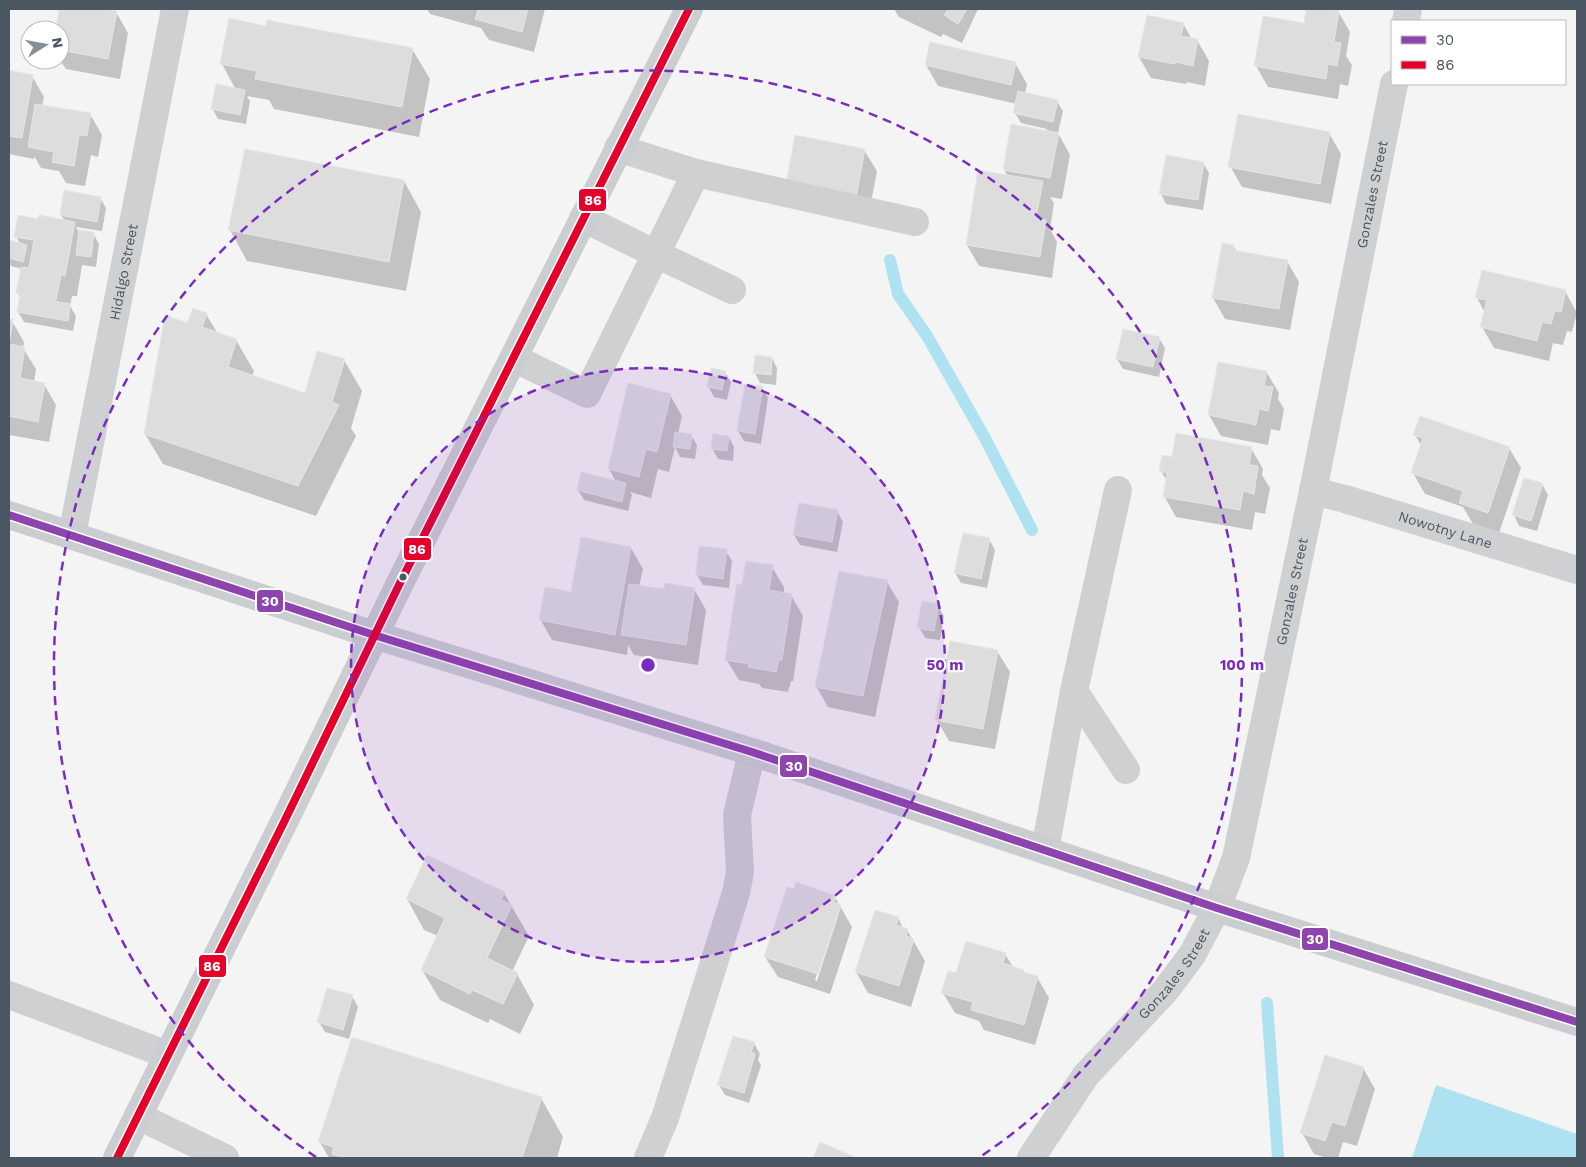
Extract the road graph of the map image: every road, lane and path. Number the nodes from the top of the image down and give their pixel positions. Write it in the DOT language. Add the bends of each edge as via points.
graph roads {
  1 [pos="175,9"];
  2 [pos="689,9"];
  3 [pos="1394,85"];
  4 [pos="618,148"];
  5 [pos="696,173"];
  6 [pos="583,218"];
  7 [pos="915,222"];
  8 [pos="656,254"];
  9 [pos="732,290"];
  10 [pos="514,358"];
  11 [pos="1118,490"];
  12 [pos="1314,491"];
  13 [pos="9,515"];
  14 [pos="72,535"];
  15 [pos="1577,570"];
  16 [pos="374,635"];
  17 [pos="1074,691"];
  18 [pos="752,752"];
  19 [pos="1126,770"];
  20 [pos="1044,850"];
  21 [pos="1217,908"];
  22 [pos="9,995"];
  23 [pos="1577,1022"];
  24 [pos="168,1054"];
  25 [pos="138,1116"];
  26 [pos="116,1158"];
  27 [pos="225,1158"];
  28 [pos="648,1158"];
  29 [pos="1031,1158"];
  1 -- 14 [label="street, Hidalgo Street"];
  2 -- 4 [label="main road"];
  3 -- 12 [label="street, Gonzales Street"];
  4 -- 5 [label="street"];
  4 -- 6 [label="main road"];
  5 -- 7 [label="street"];
  5 -- 8 [label="street"];
  6 -- 8 [label="street"];
  6 -- 10 [label="main road"];
  8 -- 9 [label="street"];
  8 -- 10 [label="street" via="587,394"];
  10 -- 16 [label="main road"];
  11 -- 17 [label="street"];
  12 -- 15 [label="street, Nowotny Lane"];
  12 -- 21 [label="street, Gonzales Street" via="1236,858"];
  13 -- 14 [label="main road"];
  14 -- 16 [label="main road"];
  16 -- 18 [label="main road"];
  16 -- 24 [label="main road"];
  17 -- 19 [label="street"];
  17 -- 20 [label="street"];
  18 -- 20 [label="main road"];
  18 -- 28 [label="street" via="736,815 740,872 736,893 665,1118"];
  20 -- 21 [label="main road"];
  21 -- 23 [label="main road"];
  21 -- 29 [label="street, Gonzales Street" via="1187,962 1165,991 1086,1075"];
  22 -- 24 [label="street"];
  24 -- 25 [label="main road"];
  25 -- 26 [label="main road"];
  25 -- 27 [label="street"];
}
